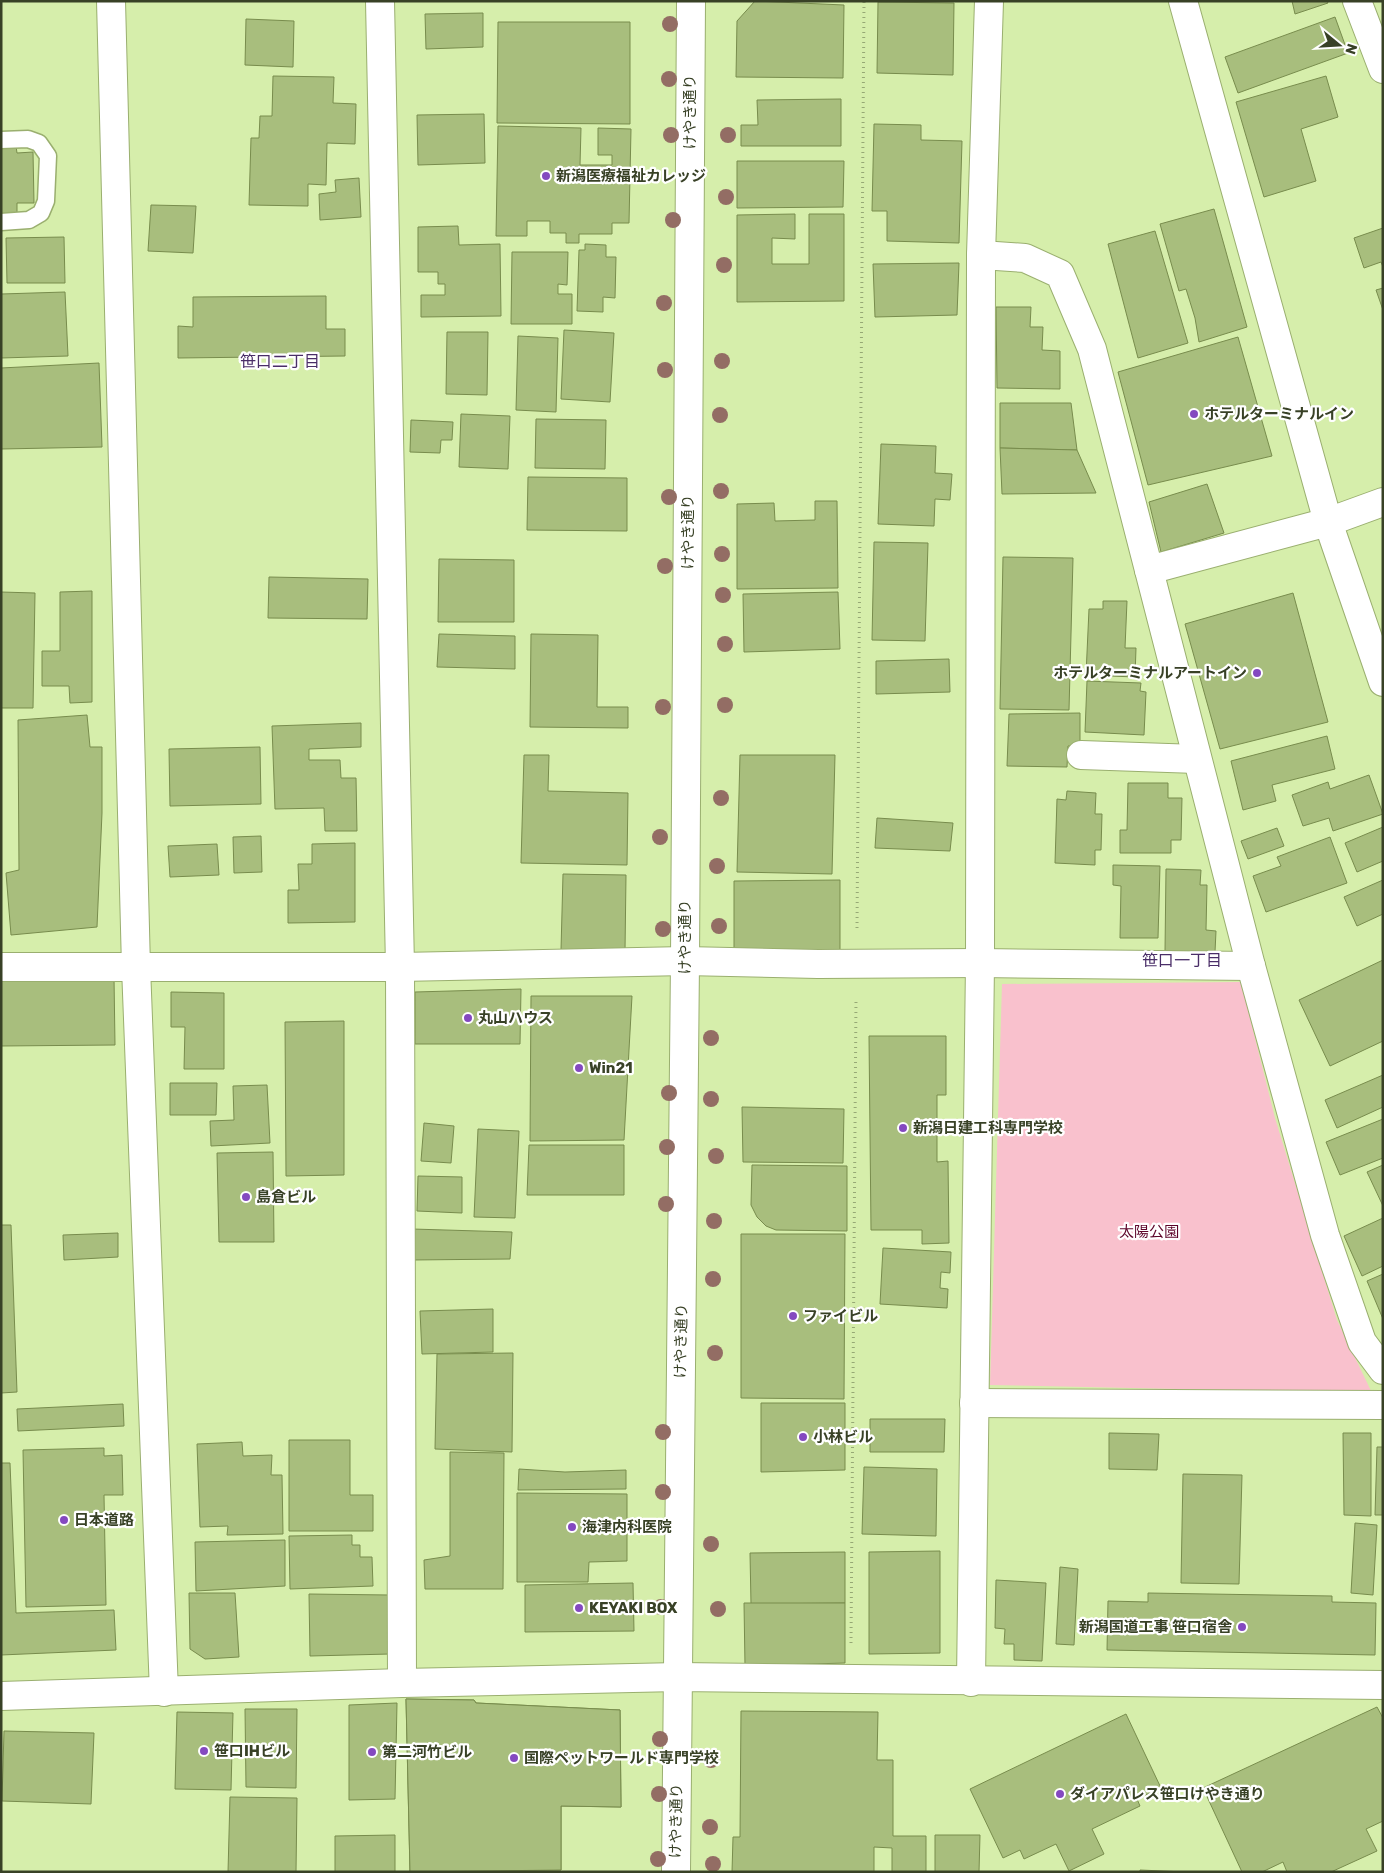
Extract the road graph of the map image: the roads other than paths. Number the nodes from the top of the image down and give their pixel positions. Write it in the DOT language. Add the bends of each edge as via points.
graph roads {
  1 [pos="111,1"];
  2 [pos="380,1"];
  3 [pos="691,1"];
  4 [pos="989,1"];
  5 [pos="1184,1"];
  6 [pos="1356,1"];
  7 [pos="1383,69"];
  8 [pos="1,140"];
  9 [pos="1,222"];
  10 [pos="981,256"];
  11 [pos="1383,502"];
  12 [pos="1328,522"];
  13 [pos="1149,570"];
  14 [pos="1383,682"];
  15 [pos="1081,755"];
  16 [pos="1198,759"];
  17 [pos="685,961"];
  18 [pos="980,963"];
  19 [pos="1251,966"];
  20 [pos="1,967"];
  21 [pos="136,967"];
  22 [pos="400,967"];
  23 [pos="1383,1370"];
  24 [pos="974,1403"];
  25 [pos="1383,1405"];
  26 [pos="678,1677"];
  27 [pos="972,1682"];
  28 [pos="402,1683"];
  29 [pos="1383,1685"];
  30 [pos="164,1692"];
  31 [pos="1,1696"];
  32 [pos="676,1872"];
  1 -- 21 [label="street"];
  2 -- 22 [label="street"];
  3 -- 17 [label="street, けやき通り"];
  4 -- 10 [label="street"];
  5 -- 12 [label="street"];
  6 -- 7 [label="street"];
  8 -- 9 [label="lane" via="28,139 39,143 48,156 46,201 41,213 30,220"];
  10 -- 13 [label="street" via="1025,258 1060,274 1092,349"];
  10 -- 18 [label="street"];
  11 -- 12 [label="street"];
  12 -- 13 [label="street"];
  12 -- 14 [label="street"];
  13 -- 16 [label="street"];
  15 -- 16 [label="street"];
  16 -- 19 [label="street"];
  17 -- 18 [label="street"];
  17 -- 22 [label="street"];
  17 -- 26 [label="street, けやき通り"];
  18 -- 19 [label="street"];
  18 -- 24 [label="street"];
  19 -- 23 [label="street" via="1325,1235 1362,1342"];
  20 -- 21 [label="street"];
  21 -- 22 [label="street"];
  21 -- 30 [label="street"];
  22 -- 28 [label="street"];
  24 -- 25 [label="street"];
  24 -- 27 [label="street"];
  26 -- 27 [label="street"];
  26 -- 28 [label="street"];
  26 -- 32 [label="street, けやき通り"];
  27 -- 29 [label="street"];
  28 -- 30 [label="street"];
  30 -- 31 [label="street"];
}
